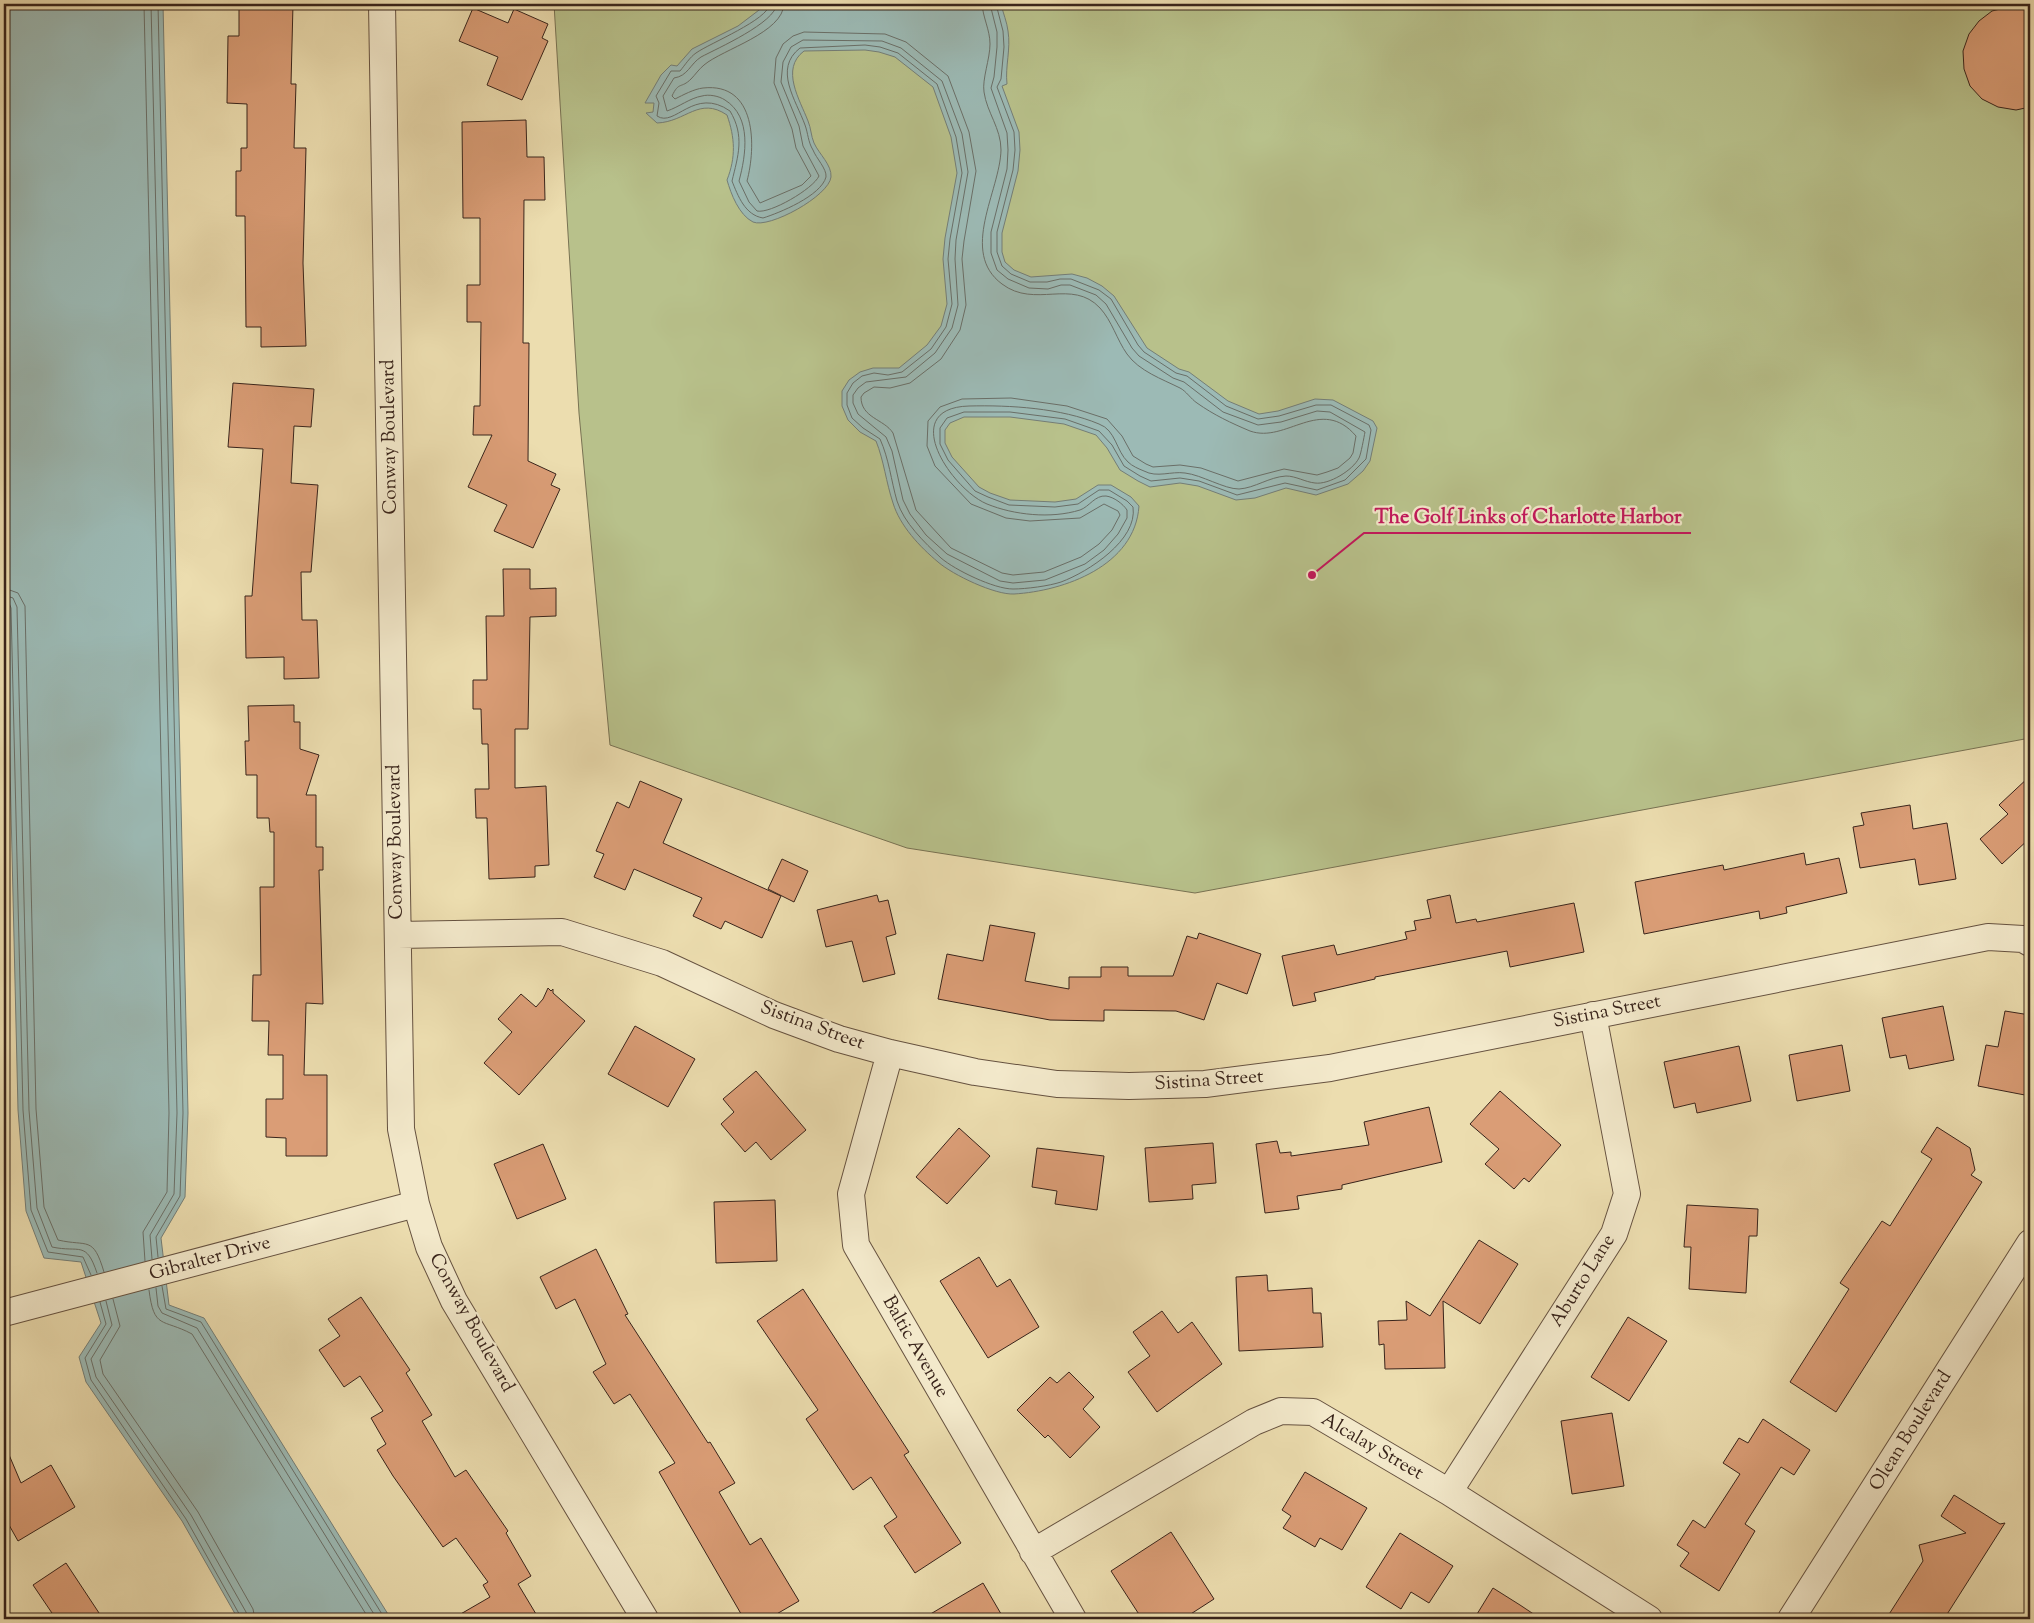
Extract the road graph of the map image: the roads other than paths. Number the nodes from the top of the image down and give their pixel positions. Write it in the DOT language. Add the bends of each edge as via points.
graph roads {
  1 [pos="382,4"];
  2 [pos="398,935"];
  3 [pos="2030,942"];
  4 [pos="1593,1015"];
  5 [pos="890,1053"];
  6 [pos="416,1204"];
  7 [pos="2030,1243"];
  8 [pos="4,1313"];
  9 [pos="1449,1492"];
  10 [pos="1033,1552"];
  11 [pos="645,1619"];
  12 [pos="1074,1619"];
  13 [pos="1649,1619"];
  14 [pos="1792,1619"];
  1 -- 2 [label="street, Conway Boulevard"];
  2 -- 5 [label="street, Sistina Street" via="562,932 662,963 774,1015 839,1039"];
  2 -- 6 [label="street, Conway Boulevard" via="402,1130"];
  3 -- 4 [label="street, Sistina Street" via="1988,937"];
  4 -- 5 [label="street, Sistina Street" via="1330,1068 1205,1084 1058,1084 975,1072"];
  4 -- 9 [label="street, Aburto Lane" via="1627,1194 1614,1234"];
  5 -- 10 [label="street, Baltic Avenue" via="851,1194 856,1244"];
  6 -- 8 [label="street, Gibralter Drive"];
  6 -- 11 [label="street, Conway Boulevard" via="429,1247 454,1301"];
  7 -- 14 [label="street, Olean Boulevard"];
  9 -- 10 [label="street, Alcalay Street" via="1313,1412 1281,1412 1254,1422"];
  9 -- 13 [label="street, Alcalay Street"];
  10 -- 12 [label="street, Baltic Avenue"];
}
